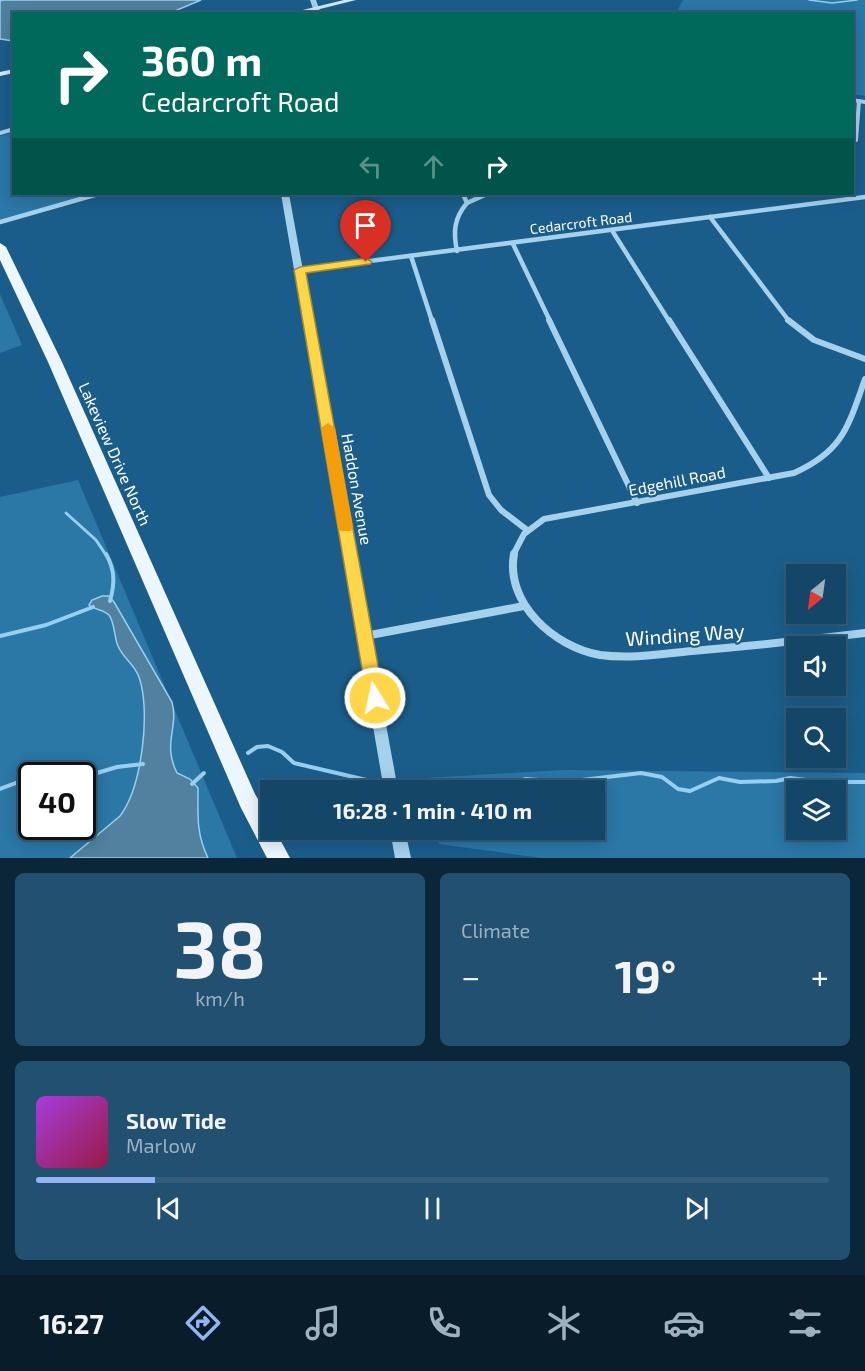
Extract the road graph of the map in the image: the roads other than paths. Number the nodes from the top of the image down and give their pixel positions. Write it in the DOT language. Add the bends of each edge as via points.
graph roads {
  1 [pos="313,0"];
  2 [pos="353,0"];
  3 [pos="317,11"];
  4 [pos="859,101"];
  5 [pos="854,141"];
  6 [pos="865,143"];
  7 [pos="94,195"];
  8 [pos="285,195"];
  9 [pos="463,195"];
  10 [pos="485,195"];
  11 [pos="865,197"];
  12 [pos="467,203"];
  13 [pos="710,218"];
  14 [pos="0,222"];
  15 [pos="613,232"];
  16 [pos="513,244"];
  17 [pos="0,247"];
  18 [pos="457,251"];
  19 [pos="411,256"];
  20 [pos="300,270"];
  21 [pos="865,359"];
  22 [pos="865,379"];
  23 [pos="769,478"];
  24 [pos="637,503"];
  25 [pos="527,530"];
  26 [pos="524,606"];
  27 [pos="865,633"];
  28 [pos="365,636"];
  29 [pos="389,780"];
  30 [pos="400,840"];
  31 [pos="279,858"];
  32 [pos="403,858"];
  1 -- 3 [label="street"];
  2 -- 3 [label="main road"];
  4 -- 5 [label="street"];
  5 -- 6 [label="street"];
  7 -- 14 [label="street"];
  8 -- 20 [label="street, Haddon Avenue"];
  9 -- 12 [label="street"];
  10 -- 12 [label="street"];
  11 -- 13 [label="street, Cedarcroft Road"];
  12 -- 18 [label="street" via="453,228"];
  13 -- 15 [label="street, Cedarcroft Road"];
  13 -- 21 [label="street" via="791,324 814,340"];
  15 -- 16 [label="street, Cedarcroft Road"];
  15 -- 23 [label="street"];
  16 -- 18 [label="street, Cedarcroft Road"];
  16 -- 24 [label="street"];
  17 -- 31 [label="main road, Lakeview Drive North" via="55,362 248,801"];
  18 -- 19 [label="street, Cedarcroft Road"];
  19 -- 20 [label="street, Cedarcroft Road"];
  19 -- 25 [label="street" via="489,495"];
  20 -- 28 [label="street, Haddon Avenue"];
  22 -- 23 [label="street, Edgehill Road" via="836,448 816,465"];
  23 -- 24 [label="street, Edgehill Road"];
  24 -- 25 [label="street, Edgehill Road" via="544,519"];
  25 -- 26 [label="street" via="515,549 511,566 516,592"];
  26 -- 27 [label="street, Winding Way" via="541,626 574,647 621,657"];
  26 -- 28 [label="street"];
  28 -- 29 [label="street, Haddon Avenue"];
  30 -- 32 [label="street"];
}
